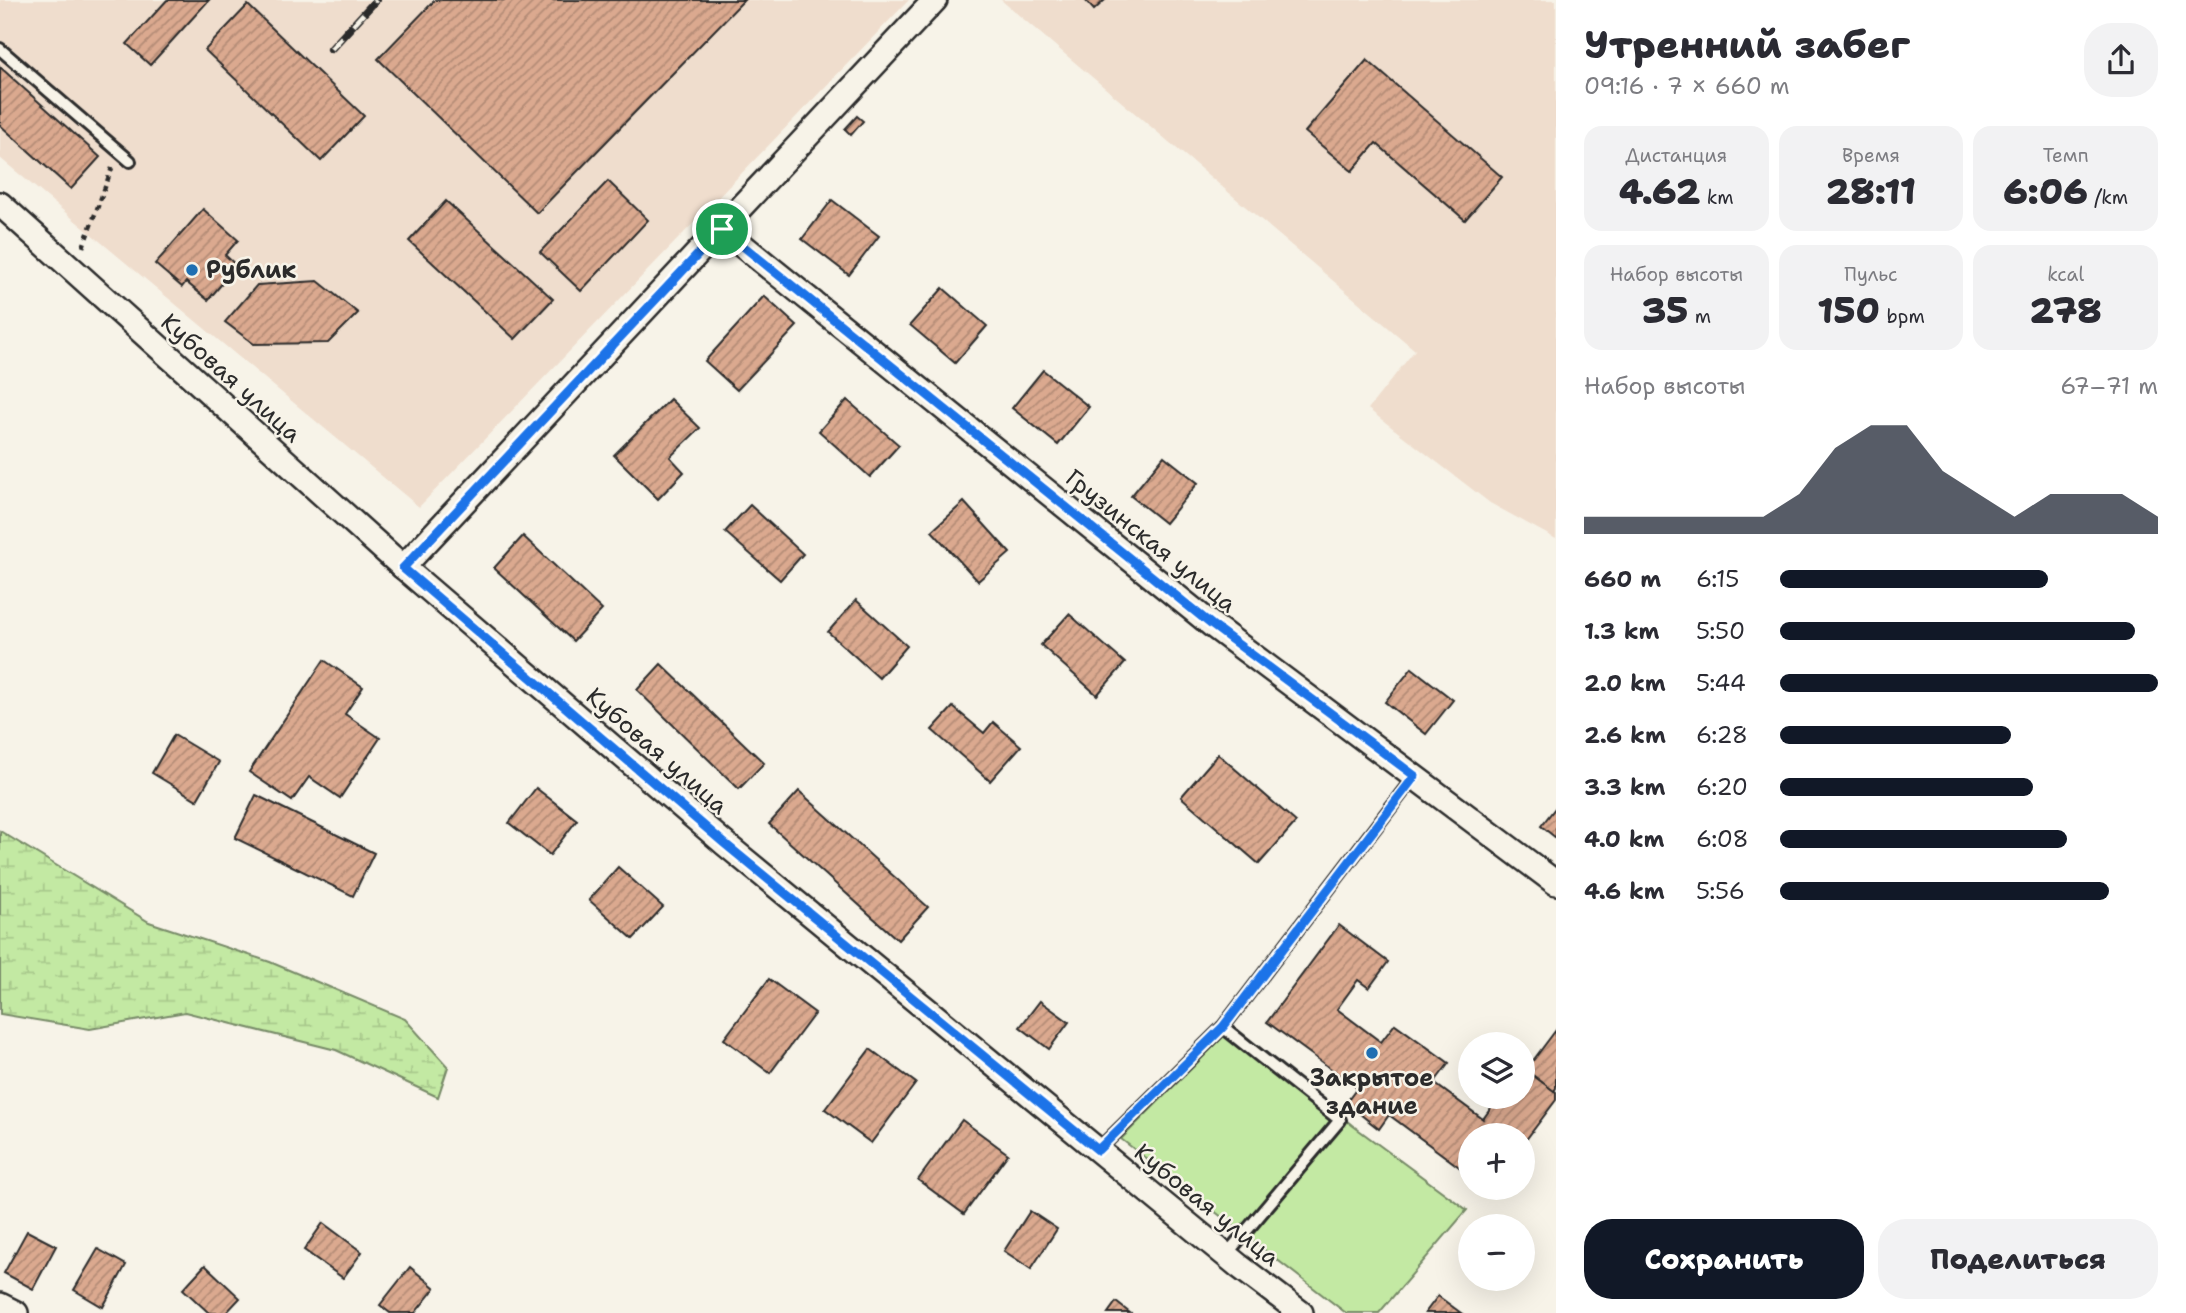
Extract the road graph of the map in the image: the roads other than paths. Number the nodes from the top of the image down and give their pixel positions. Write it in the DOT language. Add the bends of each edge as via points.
graph roads {
  1 [pos="935,0"];
  2 [pos="0,49"];
  3 [pos="130,161"];
  4 [pos="0,204"];
  5 [pos="722,229"];
  6 [pos="403,568"];
  7 [pos="1415,776"];
  8 [pos="1556,883"];
  9 [pos="1223,1027"];
  10 [pos="1098,1150"];
  11 [pos="1226,1255"];
  12 [pos="0,1305"];
  13 [pos="16,1313"];
  14 [pos="1301,1313"];
  1 -- 5 [label="street"];
  2 -- 3 [label="lane"];
  4 -- 6 [label="street, Кубовая улица"];
  5 -- 6 [label="street"];
  5 -- 7 [label="street, Грузинская улица" via="1212,625"];
  6 -- 10 [label="street, Кубовая улица" via="724,843"];
  7 -- 8 [label="street, Грузинская улица"];
  7 -- 9 [label="lane"];
  9 -- 10 [label="lane"];
  9 -- 11 [label="lane" via="1340,1120"];
  10 -- 11 [label="street, Кубовая улица"];
  11 -- 14 [label="street, Кубовая улица"];
  12 -- 13 [label="street"];
}
